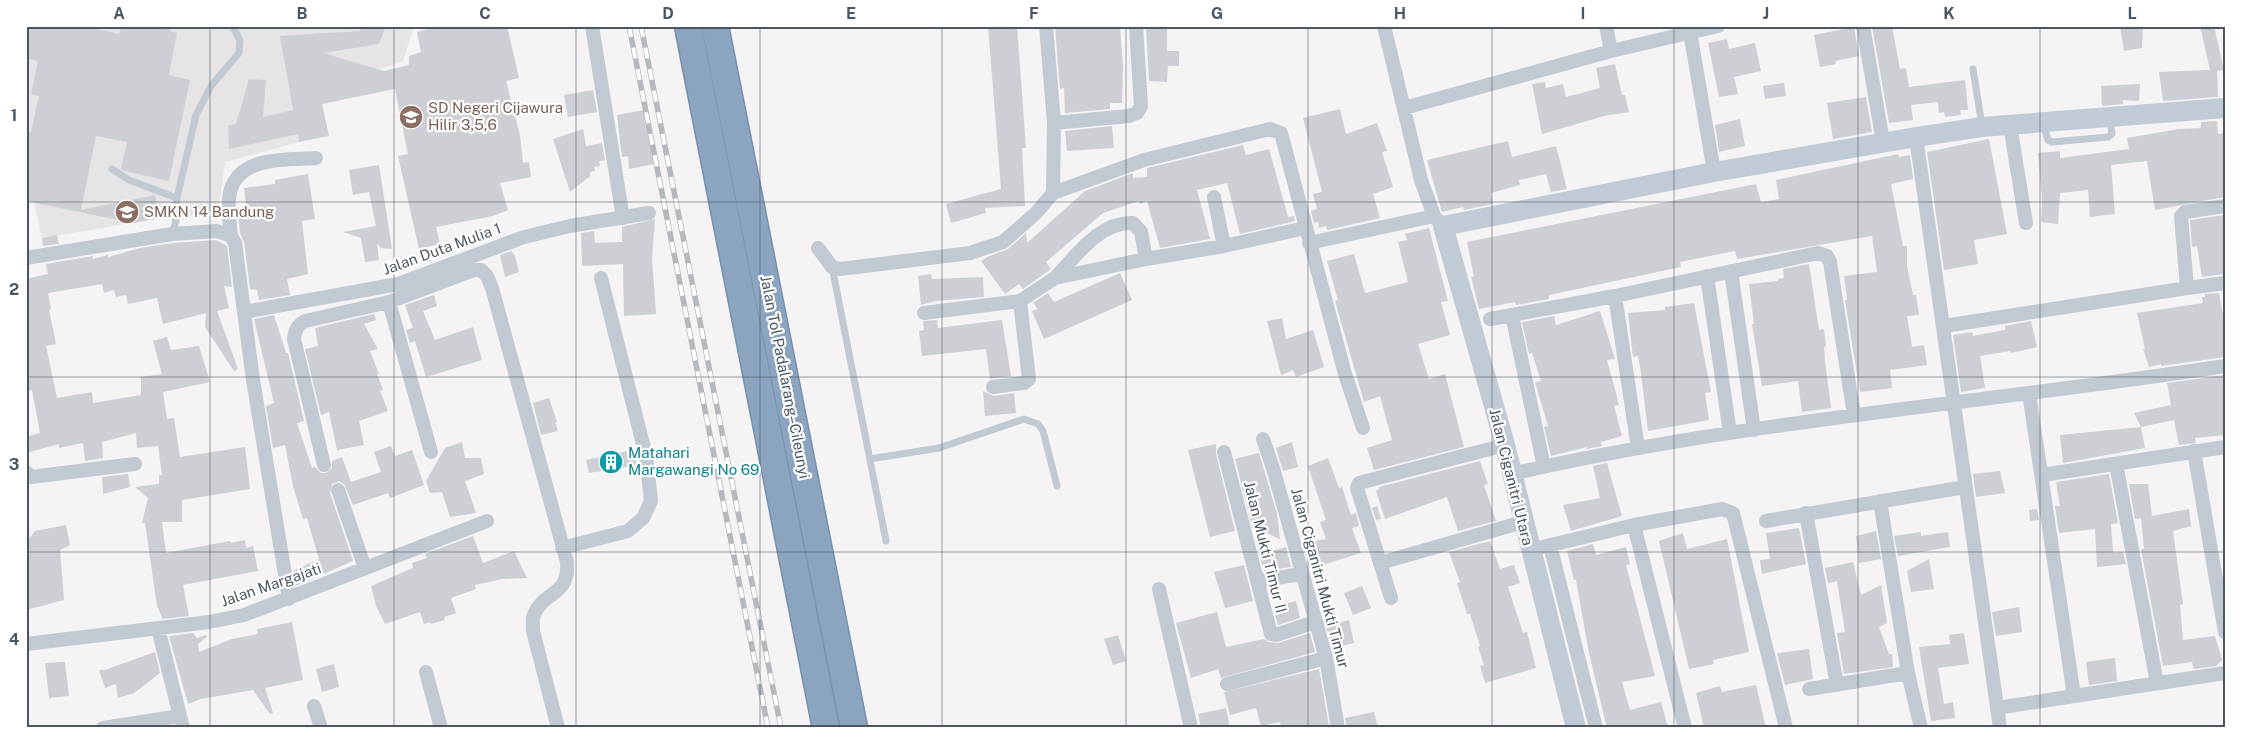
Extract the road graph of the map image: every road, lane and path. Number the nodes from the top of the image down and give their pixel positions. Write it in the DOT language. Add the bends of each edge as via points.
graph roads {
  1 [pos="232,26"];
  2 [pos="592,26"];
  3 [pos="688,26"];
  4 [pos="715,26"];
  5 [pos="1046,26"];
  6 [pos="1136,26"];
  7 [pos="1384,26"];
  8 [pos="1606,26"];
  9 [pos="1718,26"];
  10 [pos="1864,26"];
  11 [pos="1690,29"];
  12 [pos="1612,51"];
  13 [pos="1974,69"];
  14 [pos="1404,108"];
  15 [pos="2225,108"];
  16 [pos="1054,122"];
  17 [pos="2010,124"];
  18 [pos="1982,127"];
  19 [pos="1916,137"];
  20 [pos="1883,142"];
  21 [pos="316,158"];
  22 [pos="112,169"];
  23 [pos="1714,172"];
  24 [pos="1053,193"];
  25 [pos="1214,197"];
  26 [pos="177,198"];
  27 [pos="2225,206"];
  28 [pos="650,212"];
  29 [pos="623,218"];
  30 [pos="1438,221"];
  31 [pos="2026,223"];
  32 [pos="1305,228"];
  33 [pos="172,234"];
  34 [pos="231,236"];
  35 [pos="1309,243"];
  36 [pos="1224,246"];
  37 [pos="818,248"];
  38 [pos="26,258"];
  39 [pos="1146,258"];
  40 [pos="832,267"];
  41 [pos="1731,271"];
  42 [pos="1707,276"];
  43 [pos="601,278"];
  44 [pos="1055,278"];
  45 [pos="2225,283"];
  46 [pos="2187,288"];
  47 [pos="1615,296"];
  48 [pos="1020,301"];
  49 [pos="389,302"];
  50 [pos="244,312"];
  51 [pos="924,313"];
  52 [pos="1512,315"];
  53 [pos="1490,319"];
  54 [pos="1944,326"];
  55 [pos="2225,366"];
  56 [pos="993,387"];
  57 [pos="2029,393"];
  58 [pos="1953,402"];
  59 [pos="1854,415"];
  60 [pos="1363,428"];
  61 [pos="1754,430"];
  62 [pos="1730,433"];
  63 [pos="1263,439"];
  64 [pos="1505,445"];
  65 [pos="2225,447"];
  66 [pos="1638,448"];
  67 [pos="2194,451"];
  68 [pos="431,452"];
  69 [pos="1224,452"];
  70 [pos="870,459"];
  71 [pos="135,464"];
  72 [pos="2116,464"];
  73 [pos="324,465"];
  74 [pos="1544,467"];
  75 [pos="26,472"];
  76 [pos="1511,474"];
  77 [pos="2042,475"];
  78 [pos="1056,486"];
  79 [pos="1965,487"];
  80 [pos="338,490"];
  81 [pos="1880,501"];
  82 [pos="1806,513"];
  83 [pos="487,521"];
  84 [pos="1766,521"];
  85 [pos="1523,522"];
  86 [pos="1634,525"];
  87 [pos="886,540"];
  88 [pos="1550,545"];
  89 [pos="562,548"];
  90 [pos="1530,550"];
  91 [pos="1380,563"];
  92 [pos="366,568"];
  93 [pos="1301,574"];
  94 [pos="1258,581"];
  95 [pos="1159,589"];
  96 [pos="1390,598"];
  97 [pos="289,599"];
  98 [pos="1315,622"];
  99 [pos="2224,623"];
  100 [pos="158,628"];
  101 [pos="26,644"];
  102 [pos="1326,658"];
  103 [pos="426,672"];
  104 [pos="1908,673"];
  105 [pos="2225,673"];
  106 [pos="2157,683"];
  107 [pos="1228,684"];
  108 [pos="1837,685"];
  109 [pos="1809,689"];
  110 [pos="2074,696"];
  111 [pos="314,706"];
  112 [pos="1997,708"];
  113 [pos="181,722"];
  114 [pos="103,728"];
  115 [pos="321,728"];
  116 [pos="442,728"];
  117 [pos="558,728"];
  118 [pos="826,728"];
  119 [pos="854,728"];
  120 [pos="1191,728"];
  121 [pos="1338,728"];
  122 [pos="1576,728"];
  123 [pos="1596,728"];
  124 [pos="1685,728"];
  125 [pos="1786,728"];
  126 [pos="1921,728"];
  127 [pos="2000,728"];
  1 -- 26 [label="lane" via="240,40 239,53 211,86 196,115"];
  2 -- 29 [label="street"];
  3 -- 118 [label="highway, Jalan Tol Padalarang–Cileunyi"];
  4 -- 119 [label="highway, Jalan Tol Padalarang–Cileunyi"];
  5 -- 16 [label="street"];
  6 -- 16 [label="street" via="1141,106 1137,113"];
  7 -- 14 [label="street"];
  8 -- 12 [label="street"];
  9 -- 11 [label="street"];
  10 -- 20 [label="street"];
  11 -- 12 [label="street"];
  11 -- 23 [label="street"];
  12 -- 14 [label="street"];
  13 -- 18 [label="lane"];
  14 -- 30 [label="street" via="1421,180"];
  15 -- 17 [label="street"];
  16 -- 24 [label="street"];
  17 -- 18 [label="street"];
  17 -- 31 [label="street"];
  18 -- 19 [label="street"];
  19 -- 20 [label="street"];
  19 -- 54 [label="street"];
  20 -- 23 [label="street"];
  21 -- 34 [label="street" via="269,161 249,167 234,183 229,203"];
  22 -- 26 [label="lane" via="130,180"];
  23 -- 30 [label="street"];
  24 -- 32 [label="street" via="1144,160 1270,129 1281,133"];
  24 -- 40 [label="street" via="1036,213 1002,242 970,253 852,268"];
  25 -- 36 [label="street"];
  26 -- 33 [label="lane"];
  27 -- 46 [label="street" via="2185,212 2181,216"];
  28 -- 29 [label="street, Jalan Duta Mulia 1"];
  29 -- 50 [label="street, Jalan Duta Mulia 1" via="524,237 398,284"];
  30 -- 35 [label="street"];
  30 -- 64 [label="street, Jalan Ciganitri Utara"];
  32 -- 35 [label="street"];
  32 -- 36 [label="street"];
  33 -- 34 [label="street" via="217,231"];
  33 -- 38 [label="street"];
  34 -- 50 [label="street" via="235,243"];
  35 -- 60 [label="street" via="1344,374"];
  36 -- 39 [label="street"];
  37 -- 40 [label="street"];
  39 -- 44 [label="street"];
  39 -- 44 [label="street" via="1141,232 1133,223 1122,222 1109,226"];
  40 -- 70 [label="lane"];
  41 -- 42 [label="street"];
  41 -- 59 [label="street" via="1818,253 1827,256"];
  41 -- 61 [label="street"];
  42 -- 47 [label="street"];
  42 -- 62 [label="street"];
  43 -- 89 [label="street" via="646,456 651,500 643,518 628,531"];
  44 -- 48 [label="street"];
  45 -- 46 [label="street"];
  46 -- 54 [label="street"];
  47 -- 52 [label="street"];
  47 -- 66 [label="street"];
  48 -- 51 [label="street"];
  48 -- 56 [label="street" via="1029,379 1024,384"];
  49 -- 68 [label="street"];
  49 -- 73 [label="street" via="305,321 294,331"];
  49 -- 89 [label="street" via="474,270 482,270 487,276"];
  50 -- 97 [label="street"];
  52 -- 53 [label="street"];
  52 -- 74 [label="street"];
  54 -- 58 [label="street"];
  55 -- 57 [label="street"];
  57 -- 58 [label="street"];
  57 -- 77 [label="street"];
  58 -- 59 [label="street"];
  58 -- 79 [label="street"];
  59 -- 61 [label="street"];
  61 -- 62 [label="street"];
  62 -- 66 [label="street"];
  63 -- 93 [label="street, Jalan Ciganitri Mukti Timur" via="1282,497"];
  64 -- 76 [label="street, Jalan Ciganitri Utara"];
  64 -- 91 [label="street" via="1360,483 1357,488"];
  65 -- 67 [label="street"];
  66 -- 74 [label="street"];
  67 -- 72 [label="street"];
  67 -- 99 [label="street"];
  69 -- 94 [label="street, Jalan Mukti Timur II"];
  70 -- 78 [label="lane" via="939,448 1024,419 1038,424 1044,431"];
  70 -- 87 [label="lane"];
  71 -- 75 [label="street" via="31,477"];
  72 -- 77 [label="street"];
  72 -- 106 [label="street"];
  74 -- 76 [label="street"];
  76 -- 85 [label="street, Jalan Ciganitri Utara"];
  77 -- 110 [label="street"];
  79 -- 81 [label="street"];
  79 -- 112 [label="street"];
  80 -- 92 [label="street"];
  81 -- 82 [label="street"];
  81 -- 104 [label="street"];
  82 -- 84 [label="street"];
  82 -- 108 [label="street"];
  83 -- 92 [label="street, Jalan Margajati"];
  85 -- 90 [label="street, Jalan Ciganitri Utara"];
  85 -- 91 [label="street"];
  86 -- 88 [label="street"];
  86 -- 124 [label="street"];
  86 -- 125 [label="street" via="1722,509 1732,513"];
  88 -- 90 [label="street"];
  88 -- 123 [label="street"];
  89 -- 117 [label="street" via="568,574 563,586 534,614 532,631"];
  90 -- 122 [label="street, Jalan Ciganitri Utara"];
  91 -- 96 [label="street"];
  92 -- 97 [label="street, Jalan Margajati"];
  93 -- 94 [label="street"];
  93 -- 98 [label="street, Jalan Ciganitri Mukti Timur"];
  94 -- 98 [label="street, Jalan Mukti Timur II" via="1271,634"];
  95 -- 120 [label="street"];
  97 -- 100 [label="street, Jalan Margajati" via="244,615"];
  98 -- 102 [label="street, Jalan Ciganitri Mukti Timur"];
  100 -- 101 [label="street, Jalan Margajati"];
  100 -- 113 [label="street"];
  102 -- 107 [label="street"];
  102 -- 121 [label="street, Jalan Ciganitri Mukti Timur"];
  103 -- 116 [label="street"];
  104 -- 108 [label="street"];
  104 -- 126 [label="street"];
  105 -- 106 [label="street"];
  106 -- 110 [label="street"];
  108 -- 109 [label="street"];
  110 -- 112 [label="street"];
  111 -- 115 [label="street"];
  112 -- 127 [label="street"];
  113 -- 114 [label="street"];
}
